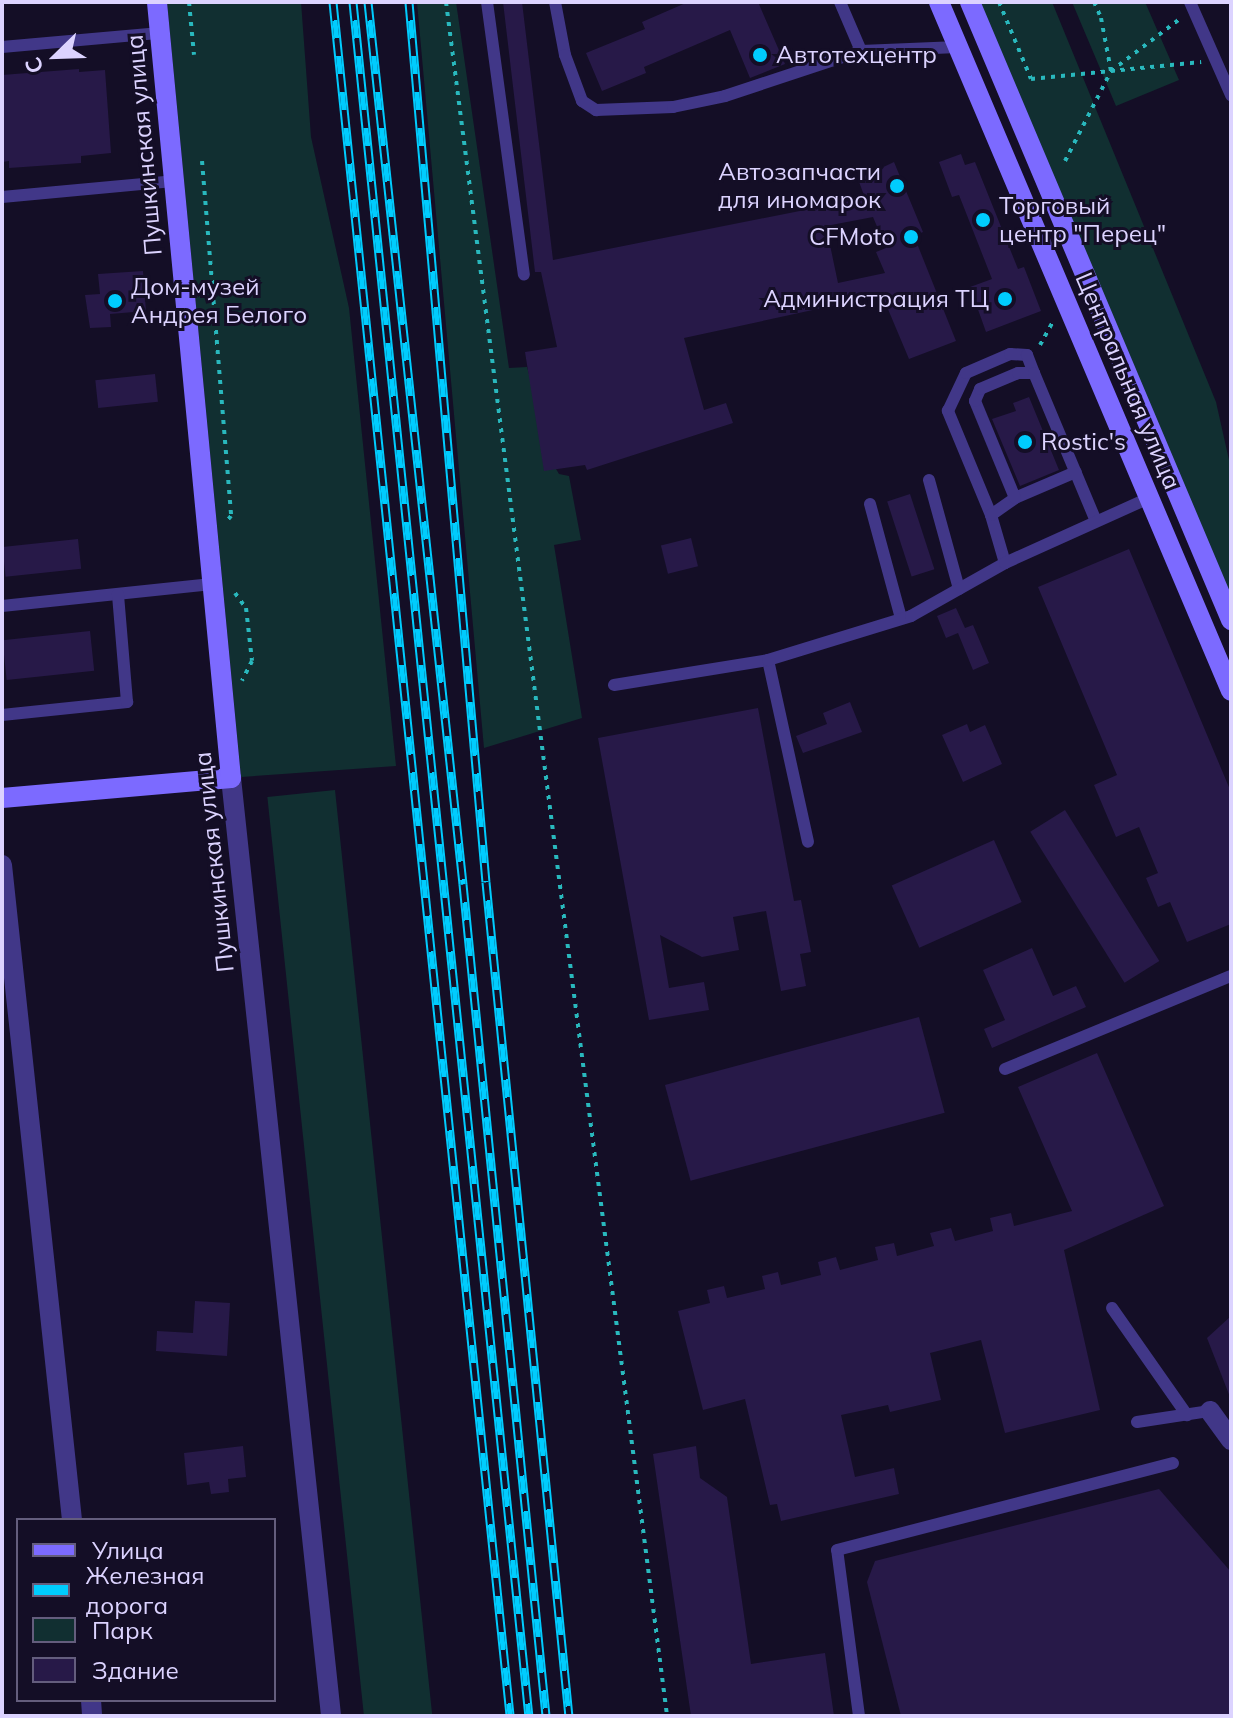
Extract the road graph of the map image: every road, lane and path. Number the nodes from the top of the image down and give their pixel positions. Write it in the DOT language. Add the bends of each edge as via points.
graph roads {
  1 [pos="157,2"];
  2 [pos="189,2"];
  3 [pos="446,2"];
  4 [pos="487,2"];
  5 [pos="555,2"];
  6 [pos="840,2"];
  7 [pos="939,2"];
  8 [pos="970,2"];
  9 [pos="999,2"];
  10 [pos="1094,2"];
  11 [pos="1191,5"];
  12 [pos="160,33"];
  13 [pos="984,37"];
  14 [pos="2,47"];
  15 [pos="958,47"];
  16 [pos="861,51"];
  17 [pos="194,55"];
  18 [pos="1216,60"];
  19 [pos="1111,71"];
  20 [pos="1231,95"];
  21 [pos="202,161"];
  22 [pos="1065,161"];
  23 [pos="173,181"];
  24 [pos="2,197"];
  25 [pos="524,274"];
  26 [pos="1061,309"];
  27 [pos="1032,367"];
  28 [pos="1076,472"];
  29 [pos="929,480"];
  30 [pos="1015,498"];
  31 [pos="1149,498"];
  32 [pos="870,504"];
  33 [pos="991,515"];
  34 [pos="1096,521"];
  35 [pos="221,530"];
  36 [pos="1005,563"];
  37 [pos="212,584"];
  38 [pos="959,589"];
  39 [pos="118,594"];
  40 [pos="2,606"];
  41 [pos="901,618"];
  42 [pos="1231,620"];
  43 [pos="768,660"];
  44 [pos="614,685"];
  45 [pos="1231,691"];
  46 [pos="2,715"];
  47 [pos="231,778"];
  48 [pos="2,798"];
  49 [pos="808,842"];
  50 [pos="2,865"];
  51 [pos="1231,976"];
  52 [pos="1005,1069"];
  53 [pos="1112,1308"];
  54 [pos="1210,1411"];
  55 [pos="1187,1415"];
  56 [pos="1137,1422"];
  57 [pos="1231,1440"];
  58 [pos="1173,1463"];
  59 [pos="72,1518"];
  60 [pos="331,1716"];
  61 [pos="667,1716"];
  62 [pos="859,1716"];
  1 -- 12 [label="main road, Пушкинская улица"];
  2 -- 17 [label="path"];
  3 -- 61 [label="path"];
  4 -- 25 [label="lane"];
  5 -- 16 [label="lane" via="565,55 582,101 596,110 673,107 725,96"];
  6 -- 16 [label="lane"];
  7 -- 15 [label="main road, Центральная улица"];
  8 -- 13 [label="main road, Центральная улица"];
  9 -- 19 [label="path" via="1031,79"];
  10 -- 19 [label="path"];
  11 -- 18 [label="lane"];
  11 -- 19 [label="path"];
  12 -- 14 [label="lane"];
  12 -- 23 [label="main road, Пушкинская улица"];
  13 -- 15 [label="main road"];
  13 -- 42 [label="main road, Центральная улица"];
  15 -- 16 [label="lane"];
  15 -- 31 [label="main road, Центральная улица"];
  18 -- 19 [label="path"];
  18 -- 20 [label="lane"];
  19 -- 22 [label="path"];
  21 -- 35 [label="path" via="231,516"];
  23 -- 24 [label="lane"];
  23 -- 37 [label="main road, Пушкинская улица"];
  26 -- 27 [label="path"];
  27 -- 28 [label="lane"];
  27 -- 30 [label="lane" via="980,389 975,401"];
  27 -- 33 [label="lane" via="1027,355 1010,354 966,373 948,411"];
  28 -- 30 [label="lane"];
  28 -- 34 [label="lane"];
  29 -- 38 [label="lane"];
  30 -- 33 [label="lane"];
  31 -- 34 [label="lane"];
  31 -- 45 [label="main road, Центральная улица"];
  32 -- 41 [label="lane"];
  33 -- 36 [label="lane"];
  34 -- 36 [label="lane"];
  36 -- 38 [label="lane"];
  37 -- 39 [label="lane"];
  37 -- 47 [label="main road, Пушкинская улица"];
  38 -- 41 [label="lane"];
  39 -- 40 [label="lane"];
  39 -- 46 [label="lane" via="127,702"];
  41 -- 43 [label="lane"];
  43 -- 44 [label="lane"];
  43 -- 49 [label="lane"];
  47 -- 48 [label="main road"];
  47 -- 60 [label="street, Пушкинская улица"];
  50 -- 59 [label="street"];
  51 -- 52 [label="lane"];
  53 -- 55 [label="lane"];
  54 -- 55 [label="lane"];
  54 -- 57 [label="street"];
  55 -- 56 [label="lane"];
  58 -- 62 [label="lane" via="837,1550"];
}
